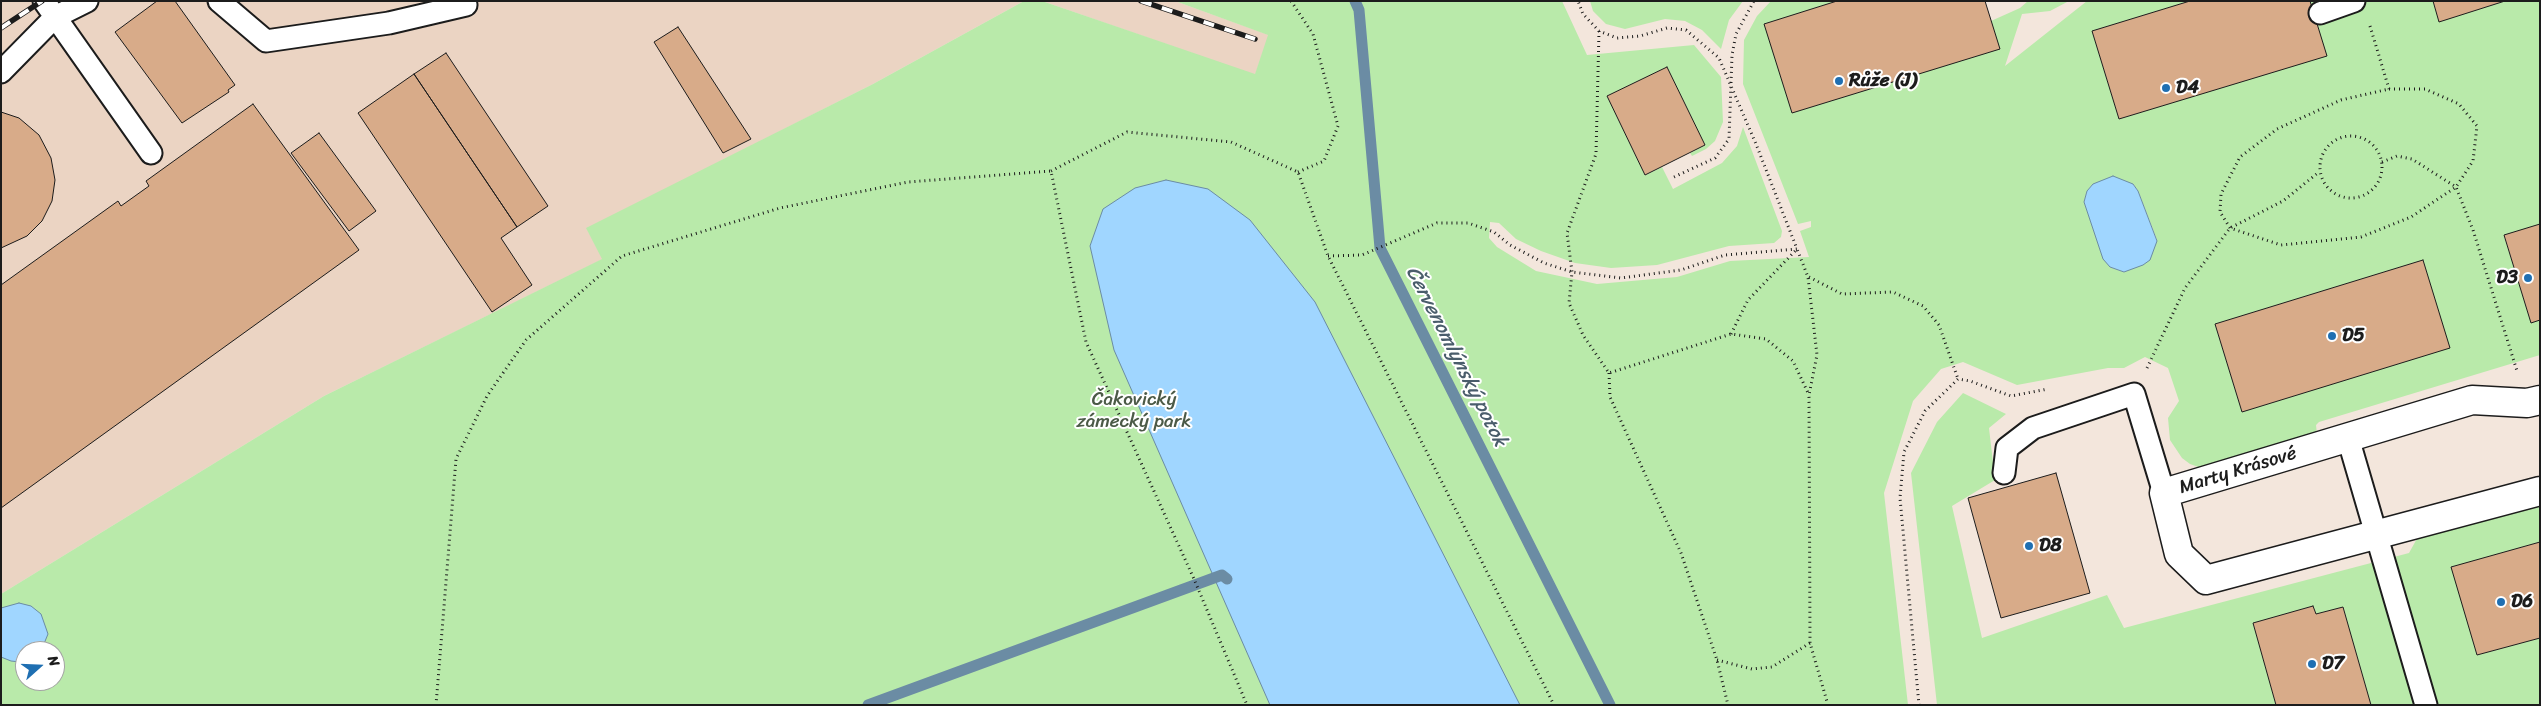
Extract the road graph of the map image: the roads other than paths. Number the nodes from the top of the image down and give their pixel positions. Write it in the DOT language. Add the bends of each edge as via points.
graph roads {
  1 [pos="87,1"];
  2 [pos="219,1"];
  3 [pos="2354,1"];
  4 [pos="466,5"];
  5 [pos="50,9"];
  6 [pos="2320,13"];
  7 [pos="1,72"];
  8 [pos="151,153"];
  9 [pos="2533,401"];
  10 [pos="2348,438"];
  11 [pos="2004,473"];
  12 [pos="2540,491"];
  13 [pos="2164,493"];
  14 [pos="2376,535"];
  15 [pos="2426,705"];
  1 -- 5 [label="lane"];
  2 -- 4 [label="lane" via="266,41 389,23"];
  3 -- 6 [label="lane"];
  5 -- 7 [label="lane"];
  5 -- 8 [label="lane"];
  9 -- 10 [label="street, Marty Krásové" via="2472,400"];
  10 -- 13 [label="street, Marty Krásové"];
  10 -- 14 [label="lane"];
  11 -- 13 [label="lane" via="2008,448 2033,428 2134,394"];
  12 -- 14 [label="street, Marty Krásové"];
  13 -- 14 [label="street, Marty Krásové" via="2179,554 2206,580"];
  14 -- 15 [label="lane"];
}
